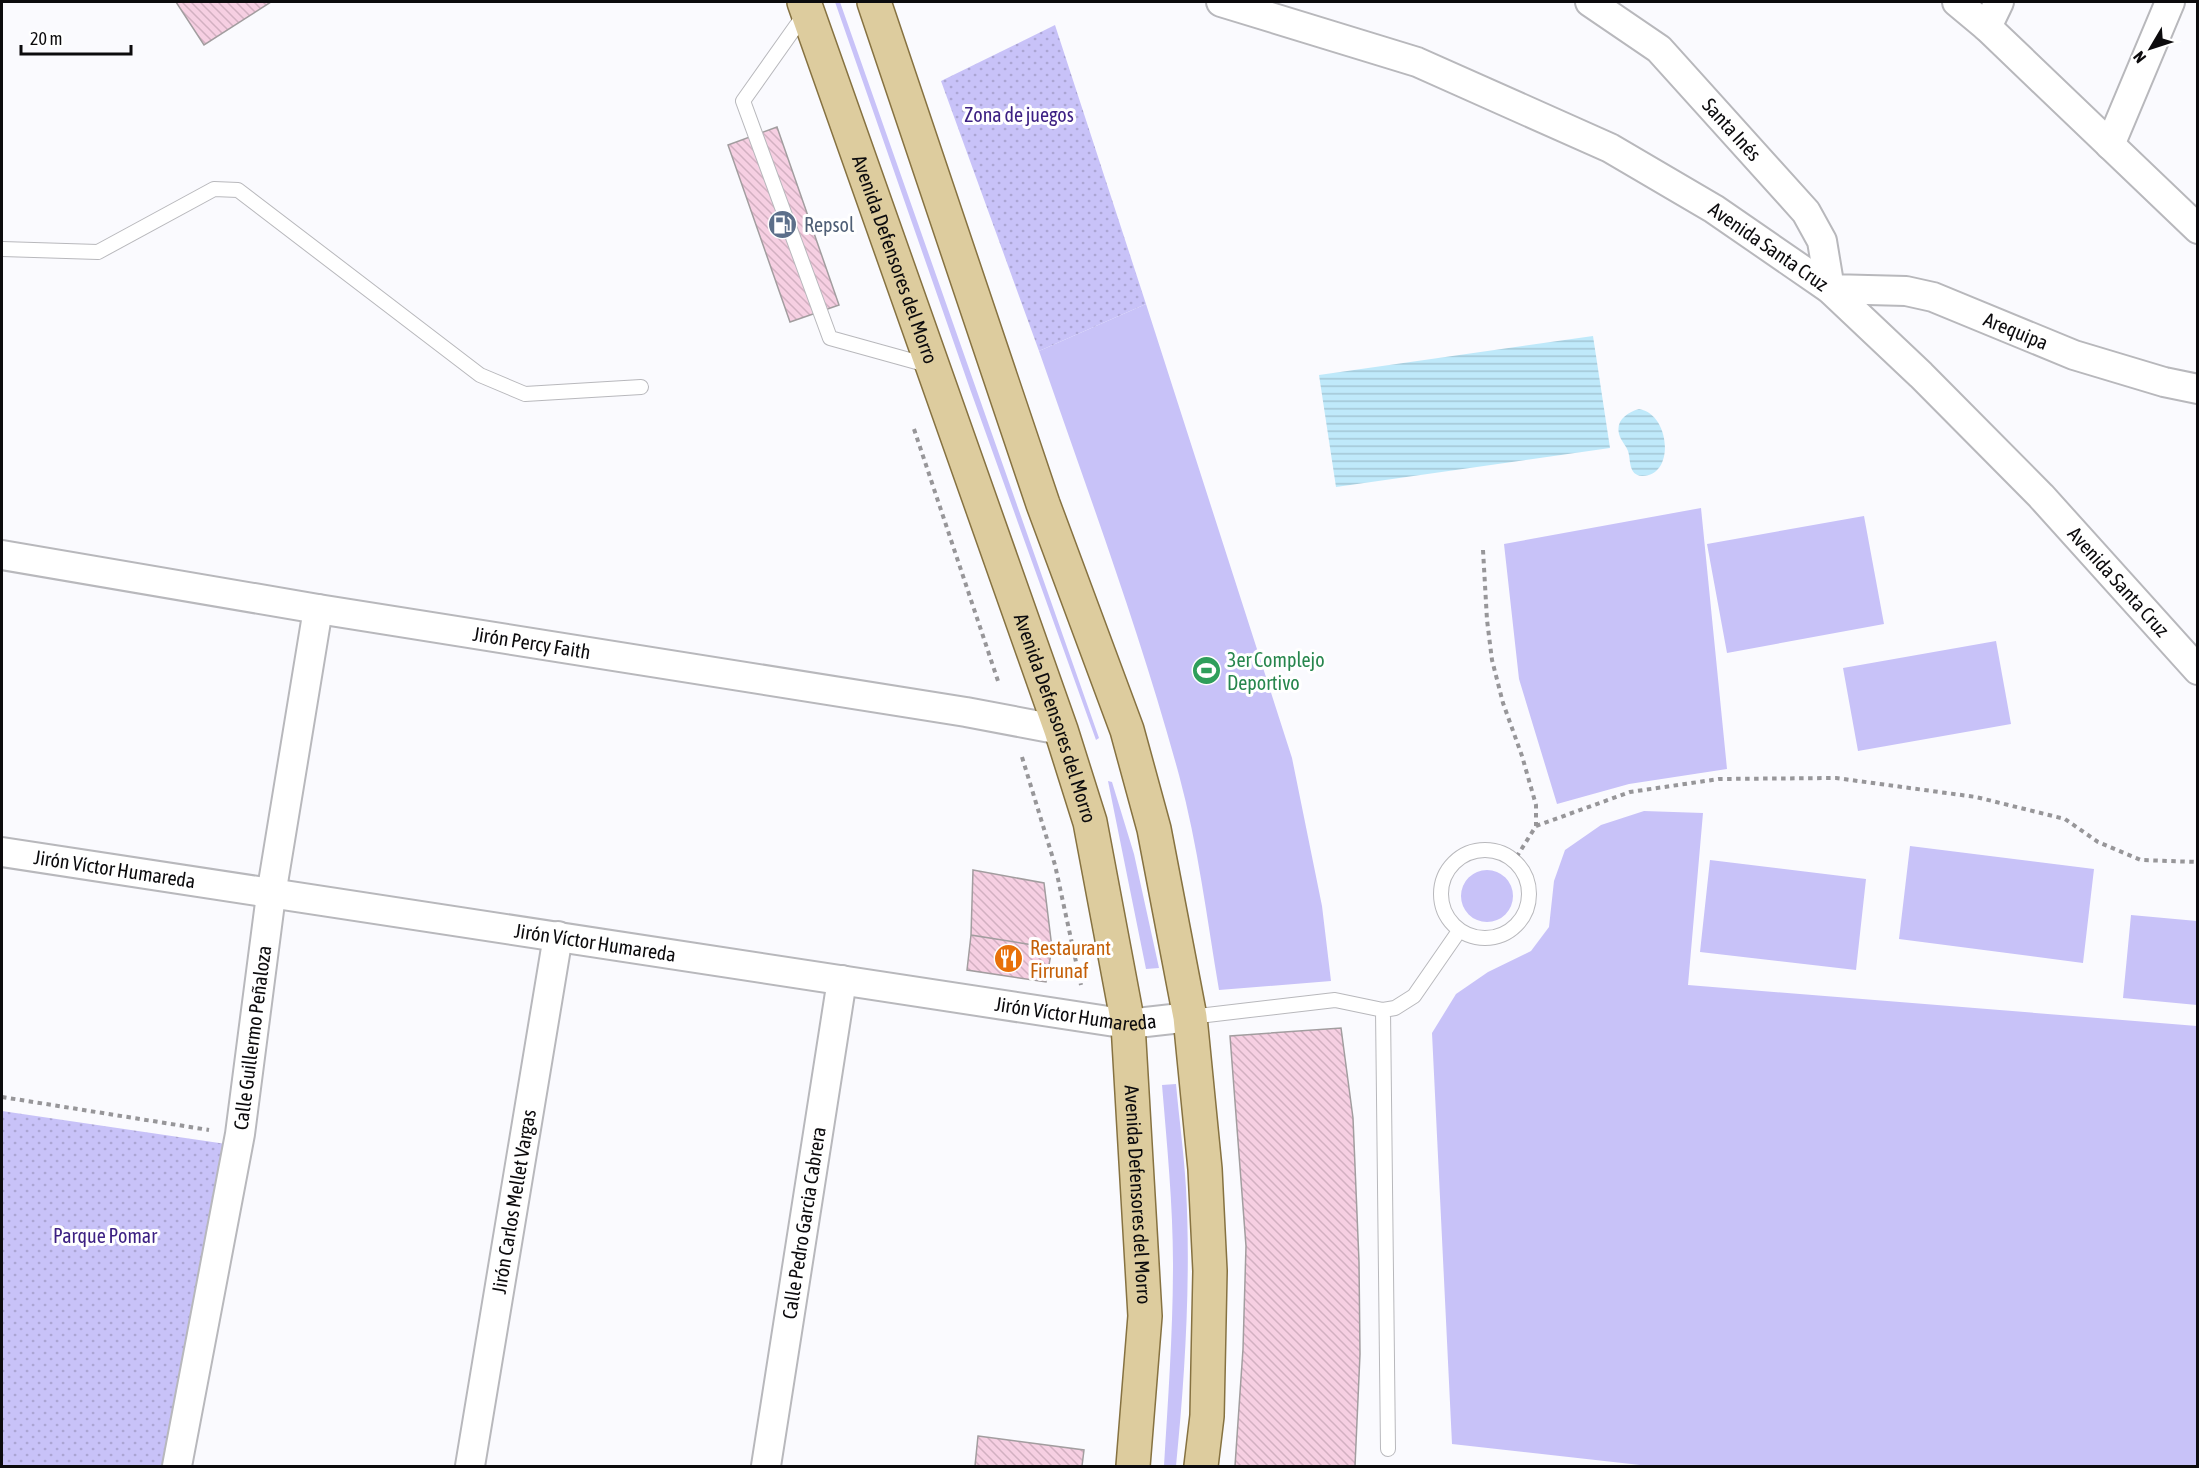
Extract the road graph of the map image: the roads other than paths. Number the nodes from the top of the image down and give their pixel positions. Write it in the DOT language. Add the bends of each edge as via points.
graph roads {
  1 [pos="874,2"];
  2 [pos="1221,2"];
  3 [pos="1590,2"];
  4 [pos="1957,2"];
  5 [pos="1999,2"];
  6 [pos="2170,2"];
  7 [pos="806,6"];
  8 [pos="1987,27"];
  9 [pos="2110,145"];
  10 [pos="2198,229"];
  11 [pos="2,249"];
  12 [pos="1830,289"];
  13 [pos="933,366"];
  14 [pos="641,387"];
  15 [pos="2198,389"];
  16 [pos="2,555"];
  17 [pos="318,609"];
  18 [pos="2198,670"];
  19 [pos="1061,730"];
  20 [pos="2,852"];
  21 [pos="271,895"];
  22 [pos="1459,931"];
  23 [pos="558,936"];
  24 [pos="842,980"];
  25 [pos="1383,1010"];
  26 [pos="1190,1017"];
  27 [pos="1128,1024"];
  28 [pos="1388,1449"];
  29 [pos="177,1467"];
  30 [pos="470,1467"];
  31 [pos="766,1467"];
  32 [pos="1133,1467"];
  33 [pos="1201,1467"];
  1 -- 26 [label="main road" via="1043,504 1127,730 1154,829"];
  2 -- 12 [label="street, Avenida Santa Cruz" via="1417,62 1610,148 1714,209"];
  3 -- 12 [label="street, Santa Inés" via="1659,49 1806,212 1822,241"];
  4 -- 8 [label="street"];
  5 -- 8 [label="street"];
  6 -- 9 [label="street"];
  7 -- 13 [label="main road, Avenida Defensores del Morro"];
  7 -- 13 [label="lane" via="743,101 830,338"];
  8 -- 9 [label="street"];
  9 -- 10 [label="street"];
  11 -- 14 [label="lane" via="98,252 214,189 238,190 480,375 525,394"];
  12 -- 15 [label="street, Arequipa" via="1906,291 1933,297 2074,355"];
  12 -- 18 [label="street, Avenida Santa Cruz" via="2042,496"];
  13 -- 19 [label="main road, Avenida Defensores del Morro"];
  16 -- 17 [label="street, Jirón Percy Faith"];
  17 -- 19 [label="street, Jirón Percy Faith"];
  17 -- 21 [label="street, Calle Guillermo Peñaloza"];
  19 -- 27 [label="main road, Avenida Defensores del Morro" via="1090,822"];
  20 -- 21 [label="street, Jirón Víctor Humareda"];
  21 -- 23 [label="street, Jirón Víctor Humareda"];
  21 -- 29 [label="street, Calle Guillermo Peñaloza" via="240,1134"];
  22 -- 22 [label="lane" via="1486,939 1513,930 1523,919 1530,892 1527,878 1514,861 1494,850 1479,850 1452,864 1440,891 1448,920"];
  22 -- 25 [label="lane" via="1414,996 1395,1008"];
  23 -- 24 [label="street, Jirón Víctor Humareda"];
  23 -- 30 [label="street, Jirón Carlos Mellet Vargas"];
  24 -- 27 [label="street, Jirón Víctor Humareda"];
  24 -- 31 [label="street, Calle Pedro Garcia Cabrera"];
  25 -- 26 [label="lane" via="1335,1000"];
  25 -- 28 [label="lane"];
  26 -- 27 [label="street, Jirón Víctor Humareda"];
  26 -- 33 [label="main road" via="1205,1169 1210,1271 1207,1416"];
  27 -- 32 [label="main road, Avenida Defensores del Morro" via="1145,1316"];
}
